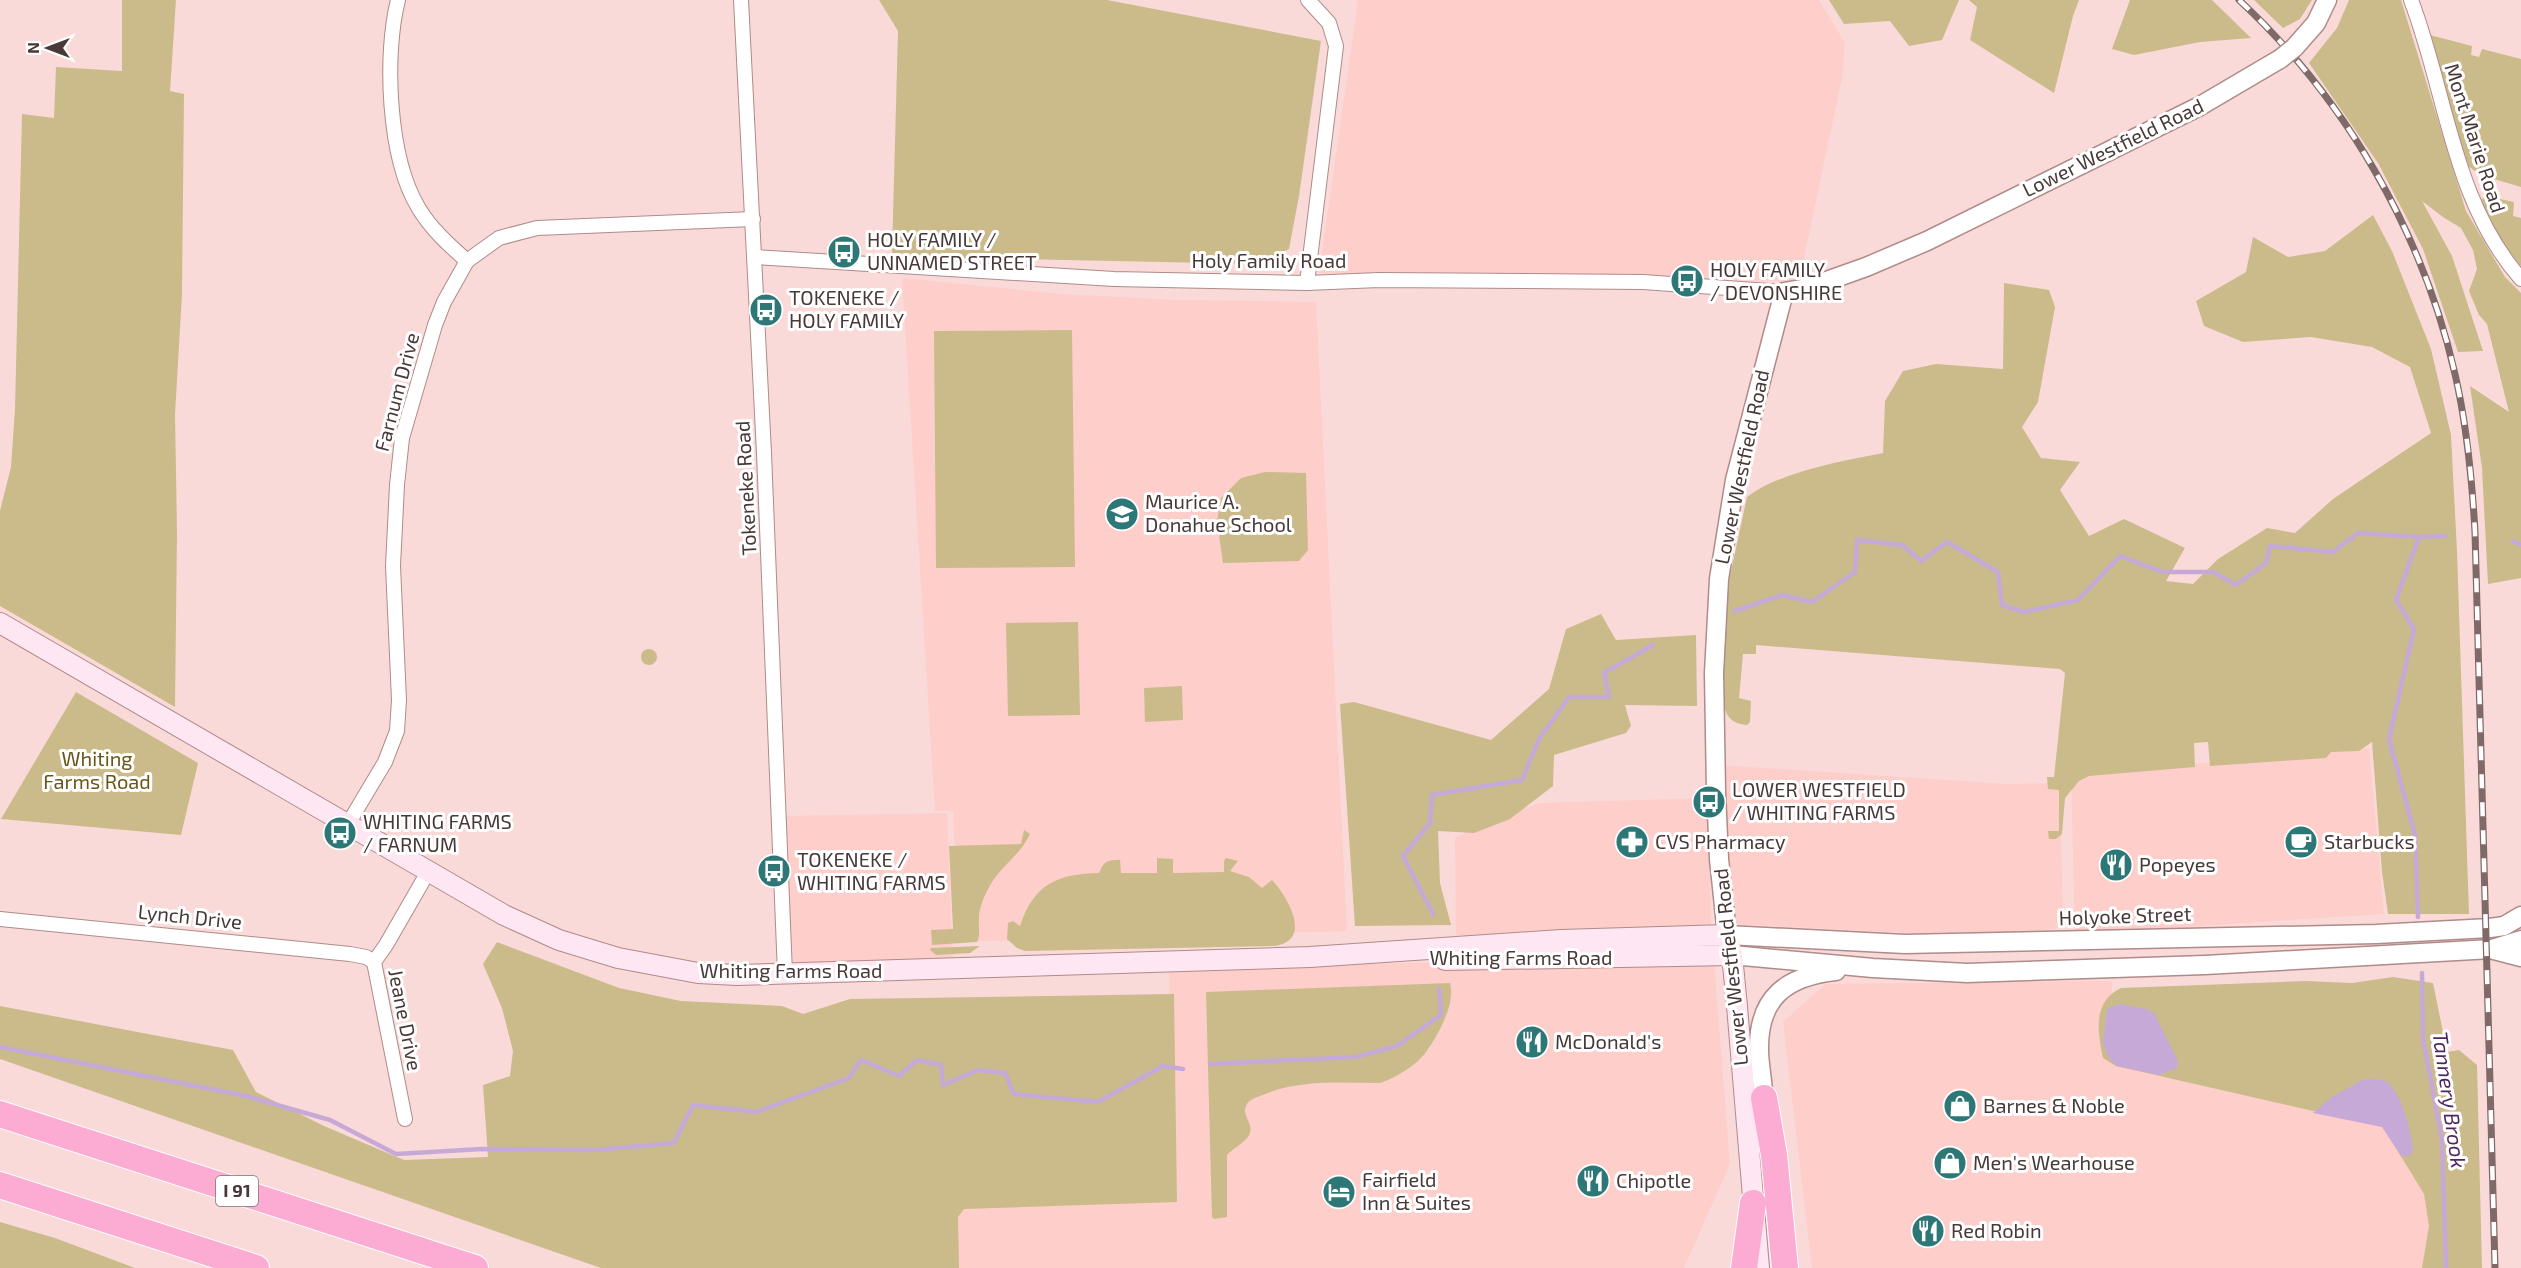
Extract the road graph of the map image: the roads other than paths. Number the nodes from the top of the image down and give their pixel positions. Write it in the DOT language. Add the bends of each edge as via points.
graph roads {
  1 [pos="398,0"];
  2 [pos="741,0"];
  3 [pos="1308,0"];
  4 [pos="2327,0"];
  5 [pos="2411,0"];
  6 [pos="753,219"];
  7 [pos="754,257"];
  8 [pos="466,261"];
  9 [pos="2521,279"];
  10 [pos="1307,283"];
  11 [pos="1784,292"];
  12 [pos="1,626"];
  13 [pos="348,824"];
  14 [pos="428,872"];
  15 [pos="0,919"];
  16 [pos="2519,920"];
  17 [pos="1727,935"];
  18 [pos="2521,939"];
  19 [pos="2492,949"];
  20 [pos="1732,955"];
  21 [pos="1310,957"];
  22 [pos="2521,957"];
  23 [pos="374,962"];
  24 [pos="1873,968"];
  25 [pos="785,974"];
  26 [pos="1764,1098"];
  27 [pos="0,1114"];
  28 [pos="405,1119"];
  29 [pos="1748,1150"];
  30 [pos="0,1185"];
  31 [pos="1754,1203"];
  32 [pos="256,1268"];
  33 [pos="475,1268"];
  34 [pos="1744,1268"];
  35 [pos="1759,1268"];
  36 [pos="1785,1268"];
  1 -- 8 [label="street" via="391,78 401,168 411,195 427,220"];
  2 -- 6 [label="street, Tokeneke Road"];
  3 -- 10 [label="street" via="1329,23 1336,46"];
  4 -- 11 [label="street, Lower Westfield Road" via="2316,23 2287,53 2200,106 1927,241 1807,288"];
  5 -- 9 [label="street, Mont Marie Road" via="2473,205 2496,247"];
  6 -- 7 [label="street, Tokeneke Road"];
  6 -- 8 [label="street, Farnum Drive" via="537,228 499,238"];
  7 -- 10 [label="street, Holy Family Road" via="1072,277"];
  7 -- 25 [label="street, Tokeneke Road"];
  8 -- 13 [label="street, Farnum Drive" via="435,325 402,438 393,566 397,731 385,762"];
  10 -- 11 [label="street, Holy Family Road" via="1643,282"];
  11 -- 17 [label="street, Lower Westfield Road" via="1735,480 1719,579 1714,673 1716,792"];
  12 -- 13 [label="main road, Whiting Farms Road"];
  13 -- 14 [label="main road, Whiting Farms Road"];
  14 -- 23 [label="street, Jeane Drive"];
  14 -- 25 [label="main road, Whiting Farms Road" via="542,933 602,954 698,973"];
  15 -- 23 [label="street, Lynch Drive" via="350,954"];
  16 -- 17 [label="street, Holyoke Street" via="2490,928 2427,932 1919,944"];
  17 -- 20 [label="main road, Lower Westfield Road"];
  17 -- 21 [label="main road, Whiting Farms Road" via="1561,940"];
  18 -- 19 [label="street"];
  19 -- 22 [label="street"];
  19 -- 24 [label="street" via="2070,971 1968,973"];
  20 -- 21 [label="main road, Whiting Farms Road" via="1493,960"];
  20 -- 24 [label="street"];
  20 -- 29 [label="main road, Lower Westfield Road"];
  21 -- 25 [label="main road, Whiting Farms Road"];
  23 -- 28 [label="street, Jeane Drive"];
  24 -- 26 [label="street" via="1805,976 1778,991 1761,1024 1759,1050"];
  26 -- 29 [label="street"];
  26 -- 36 [label="highway"];
  27 -- 33 [label="highway, I 91"];
  29 -- 31 [label="main road, Lower Westfield Road"];
  30 -- 32 [label="highway"];
  31 -- 34 [label="highway"];
  31 -- 35 [label="main road, Lower Westfield Road"];
}
